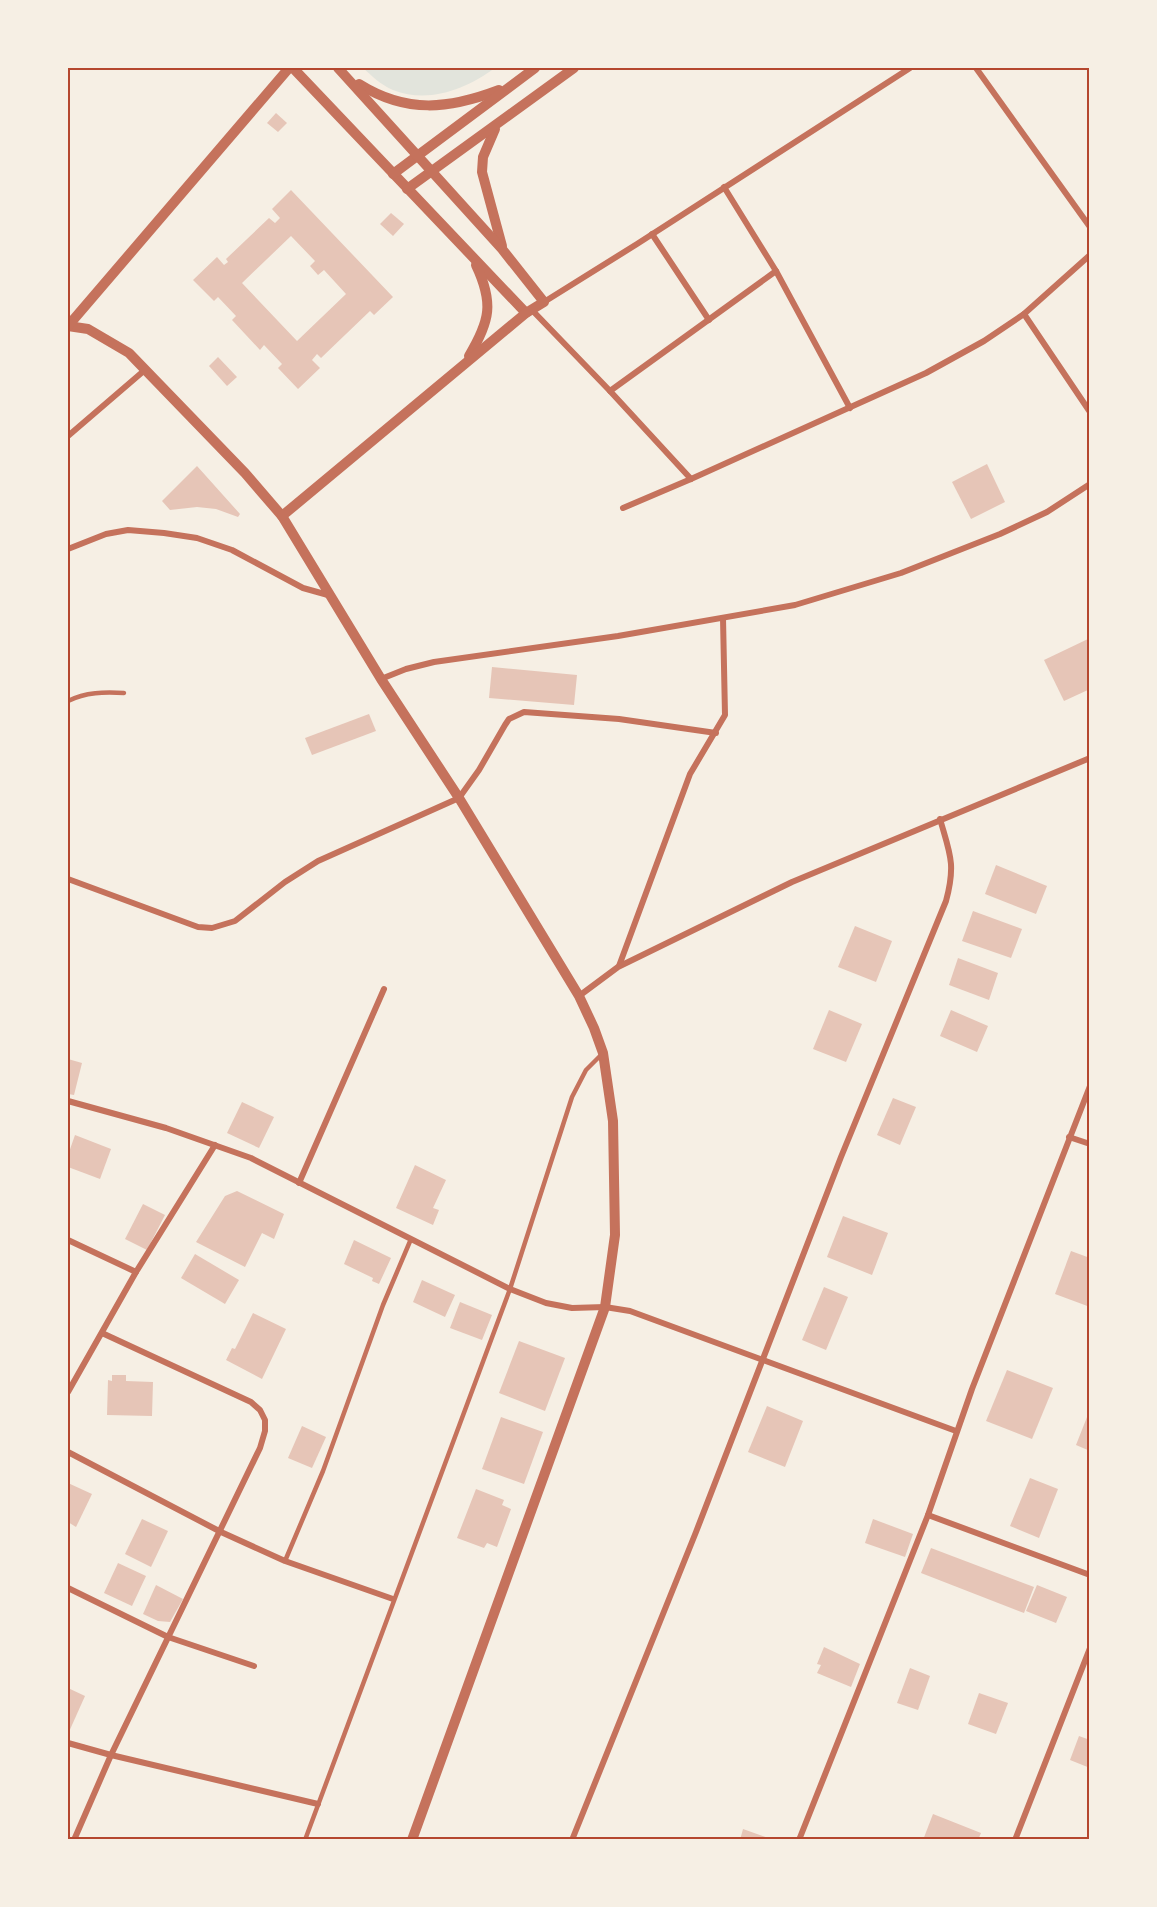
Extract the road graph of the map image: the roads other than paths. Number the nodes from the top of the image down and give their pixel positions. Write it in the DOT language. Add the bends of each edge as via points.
graph roads {
  1 [pos="291,68"];
  2 [pos="535,68"];
  3 [pos="574,68"];
  4 [pos="910,68"];
  5 [pos="976,68"];
  6 [pos="342,72"];
  7 [pos="511,85"];
  8 [pos="496,126"];
  9 [pos="418,154"];
  10 [pos="432,171"];
  11 [pos="393,174"];
  12 [pos="723,187"];
  13 [pos="407,189"];
  14 [pos="1089,227"];
  15 [pos="652,234"];
  16 [pos="502,249"];
  17 [pos="1089,255"];
  18 [pos="472,256"];
  19 [pos="776,271"];
  20 [pos="544,302"];
  21 [pos="529,311"];
  22 [pos="1024,314"];
  23 [pos="709,320"];
  24 [pos="68,326"];
  25 [pos="465,364"];
  26 [pos="146,369"];
  27 [pos="610,391"];
  28 [pos="850,408"];
  29 [pos="1089,412"];
  30 [pos="68,436"];
  31 [pos="692,479"];
  32 [pos="1089,484"];
  33 [pos="623,508"];
  34 [pos="282,516"];
  35 [pos="68,549"];
  36 [pos="329,595"];
  37 [pos="723,618"];
  38 [pos="381,679"];
  39 [pos="124,693"];
  40 [pos="68,701"];
  41 [pos="716,733"];
  42 [pos="1089,758"];
  43 [pos="459,798"];
  44 [pos="939,819"];
  45 [pos="68,879"];
  46 [pos="618,967"];
  47 [pos="384,989"];
  48 [pos="579,996"];
  49 [pos="603,1053"];
  50 [pos="1089,1086"];
  51 [pos="68,1101"];
  52 [pos="1069,1137"];
  53 [pos="1089,1144"];
  54 [pos="215,1145"];
  55 [pos="299,1183"];
  56 [pos="411,1239"];
  57 [pos="68,1240"];
  58 [pos="136,1272"];
  59 [pos="510,1289"];
  60 [pos="605,1306"];
  61 [pos="102,1333"];
  62 [pos="763,1360"];
  63 [pos="68,1392"];
  64 [pos="957,1431"];
  65 [pos="68,1452"];
  66 [pos="928,1515"];
  67 [pos="220,1532"];
  68 [pos="285,1561"];
  69 [pos="1089,1575"];
  70 [pos="68,1588"];
  71 [pos="393,1599"];
  72 [pos="168,1637"];
  73 [pos="1089,1648"];
  74 [pos="254,1666"];
  75 [pos="68,1743"];
  76 [pos="111,1755"];
  77 [pos="318,1804"];
  78 [pos="74,1839"];
  79 [pos="305,1839"];
  80 [pos="412,1839"];
  81 [pos="572,1839"];
  82 [pos="799,1839"];
  83 [pos="1015,1839"];
  1 -- 11 [label="street"];
  1 -- 24 [label="street"];
  2 -- 7 [label="street"];
  3 -- 8 [label="street"];
  4 -- 12 [label="street"];
  5 -- 14 [label="street"];
  6 -- 7 [label="street" via="371,92 406,104 457,103"];
  6 -- 9 [label="street"];
  7 -- 9 [label="street"];
  8 -- 10 [label="street"];
  8 -- 16 [label="street" via="483,158 482,172"];
  9 -- 10 [label="street"];
  9 -- 11 [label="street"];
  10 -- 13 [label="street"];
  10 -- 16 [label="street"];
  11 -- 13 [label="street"];
  12 -- 15 [label="street"];
  12 -- 19 [label="street"];
  13 -- 18 [label="street"];
  15 -- 20 [label="street"];
  15 -- 23 [label="street"];
  16 -- 20 [label="street"];
  17 -- 22 [label="street"];
  18 -- 21 [label="street"];
  18 -- 25 [label="street" via="489,304 484,329"];
  19 -- 23 [label="street"];
  19 -- 28 [label="street"];
  20 -- 21 [label="street"];
  21 -- 25 [label="street"];
  21 -- 27 [label="street"];
  22 -- 28 [label="street" via="926,373"];
  22 -- 29 [label="street"];
  23 -- 27 [label="street"];
  24 -- 26 [label="street" via="103,336"];
  25 -- 34 [label="street"];
  26 -- 30 [label="street"];
  26 -- 34 [label="street"];
  27 -- 31 [label="street"];
  28 -- 31 [label="street"];
  31 -- 33 [label="street"];
  32 -- 37 [label="street" via="1047,512 901,573 795,605"];
  34 -- 36 [label="street"];
  35 -- 36 [label="street" via="128,530 197,538 232,550 303,588"];
  36 -- 38 [label="street"];
  37 -- 38 [label="street" via="434,662"];
  37 -- 41 [label="street" via="725,715"];
  38 -- 43 [label="street"];
  39 -- 40 [label="lane" via="86,694"];
  41 -- 43 [label="street" via="524,712 509,718"];
  41 -- 46 [label="street" via="690,774"];
  42 -- 44 [label="street"];
  43 -- 45 [label="street" via="318,861 225,926 198,927"];
  43 -- 48 [label="street"];
  44 -- 46 [label="street" via="792,882"];
  44 -- 62 [label="street" via="953,867 946,901"];
  46 -- 48 [label="street"];
  47 -- 55 [label="street"];
  48 -- 49 [label="street"];
  49 -- 59 [label="lane" via="586,1070 572,1096"];
  49 -- 60 [label="street" via="613,1121 615,1171 615,1235"];
  50 -- 52 [label="street"];
  51 -- 54 [label="street"];
  52 -- 53 [label="street"];
  52 -- 64 [label="street"];
  54 -- 55 [label="street"];
  54 -- 58 [label="street"];
  55 -- 56 [label="street"];
  56 -- 59 [label="street"];
  56 -- 68 [label="lane"];
  57 -- 58 [label="street"];
  58 -- 61 [label="street"];
  59 -- 60 [label="street" via="572,1308"];
  59 -- 71 [label="lane"];
  60 -- 62 [label="street" via="652,1318"];
  60 -- 80 [label="street"];
  61 -- 63 [label="street"];
  61 -- 67 [label="street" via="251,1402 260,1410 265,1431 260,1448"];
  62 -- 64 [label="street"];
  62 -- 81 [label="street"];
  64 -- 66 [label="street"];
  65 -- 67 [label="street"];
  66 -- 69 [label="street"];
  66 -- 82 [label="street"];
  67 -- 68 [label="street"];
  67 -- 72 [label="street"];
  68 -- 71 [label="street"];
  70 -- 72 [label="street"];
  71 -- 77 [label="lane"];
  72 -- 74 [label="street"];
  72 -- 76 [label="street"];
  73 -- 83 [label="street"];
  75 -- 76 [label="street"];
  76 -- 77 [label="street"];
  76 -- 78 [label="street"];
  77 -- 79 [label="lane"];
}
